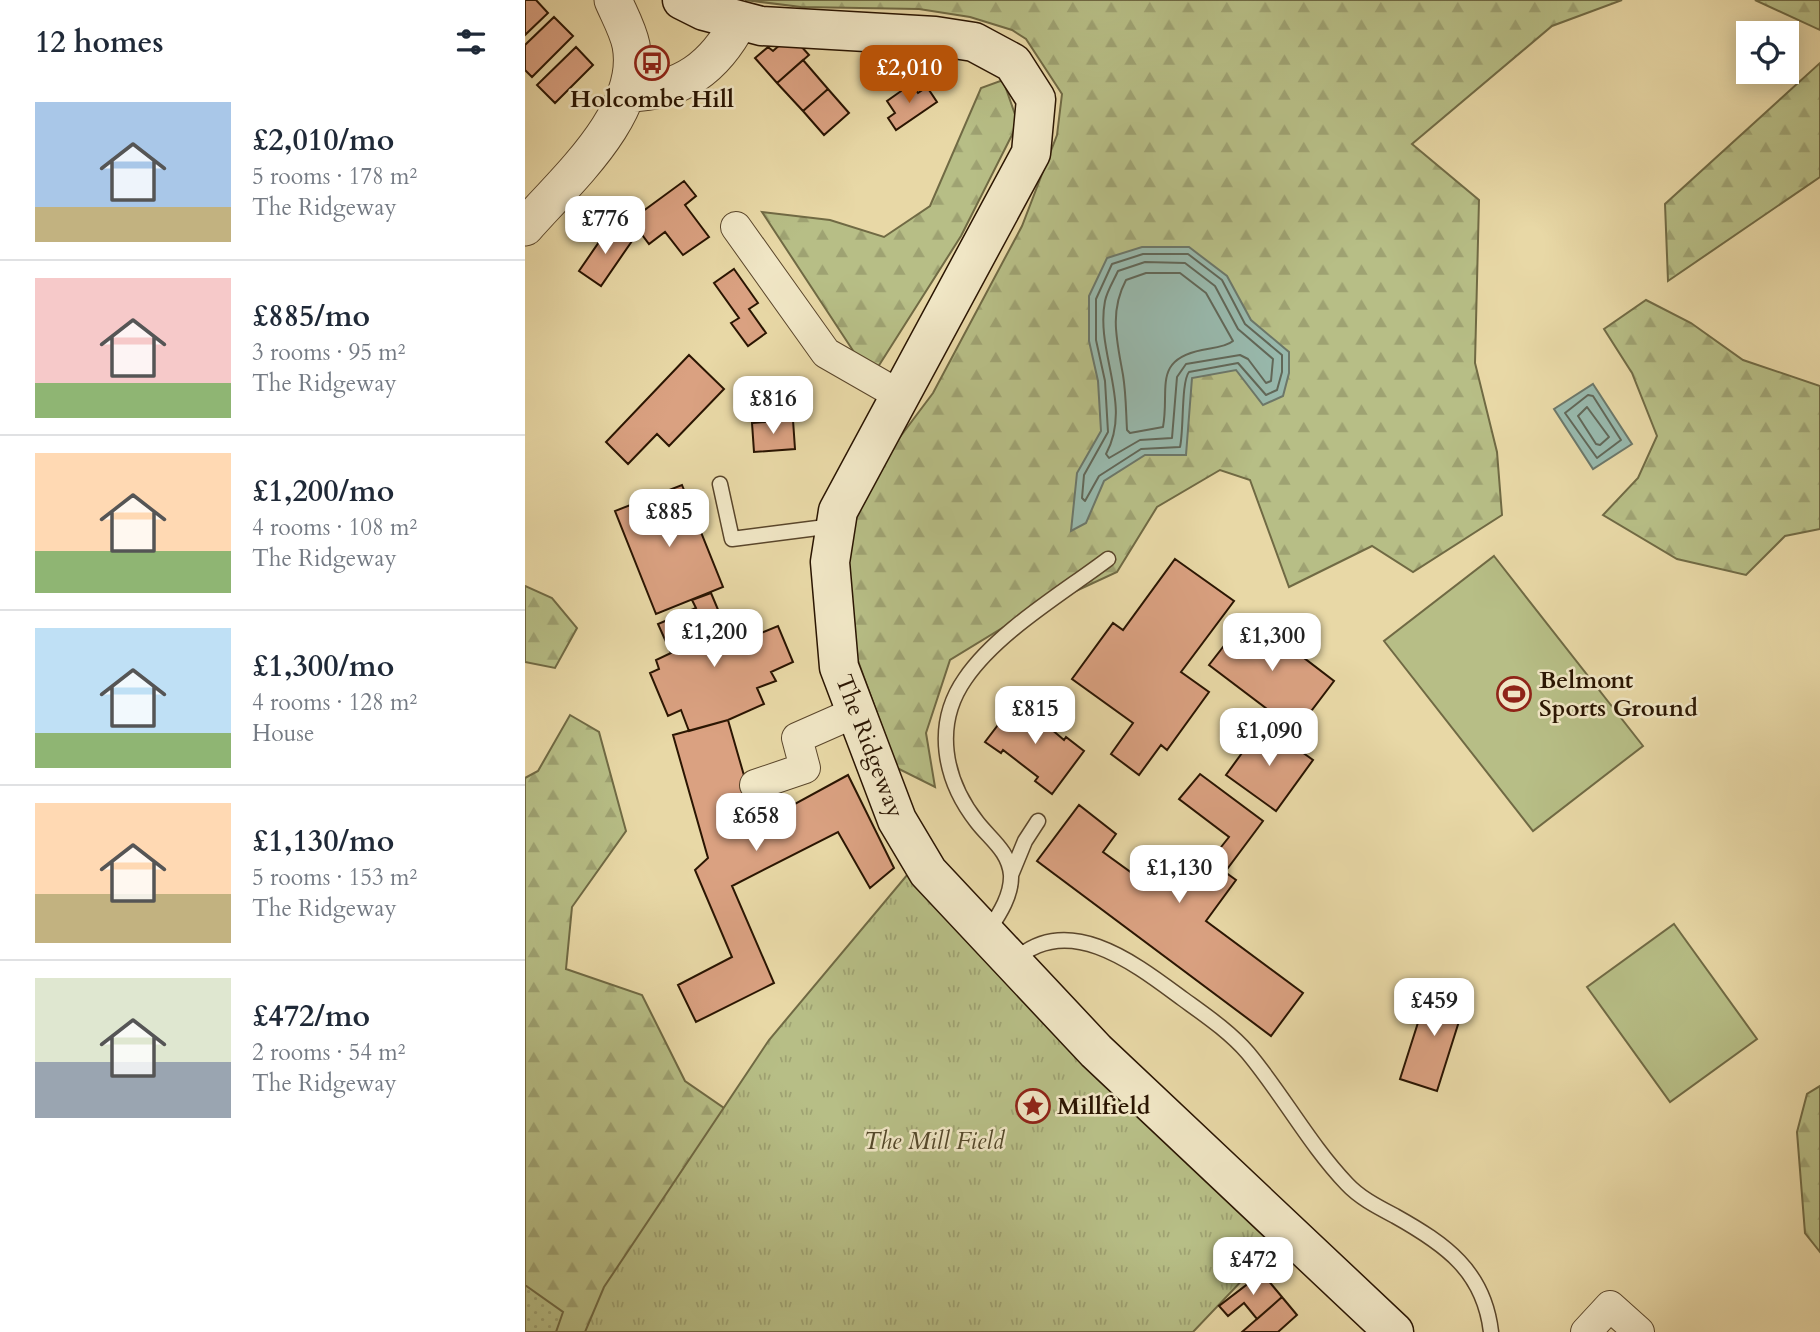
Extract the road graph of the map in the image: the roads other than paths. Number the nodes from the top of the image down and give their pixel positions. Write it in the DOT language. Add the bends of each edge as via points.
graph roads {
  1 [pos="613,0"];
  2 [pos="682,0"];
  3 [pos="739,20"];
  4 [pos="628,93"];
  5 [pos="525,227"];
  6 [pos="736,227"];
  7 [pos="901,396"];
  8 [pos="720,484"];
  9 [pos="834,526"];
  10 [pos="1108,559"];
  11 [pos="856,712"];
  12 [pos="755,785"];
  13 [pos="1038,821"];
  14 [pos="1011,875"];
  15 [pos="986,934"];
  16 [pos="1013,961"];
  17 [pos="1394,1332"];
  18 [pos="1491,1332"];
  19 [pos="1585,1332"];
  20 [pos="1639,1332"];
  1 -- 4 [label="street" via="631,47"];
  2 -- 3 [label="main road, The Ridgeway"];
  3 -- 4 [label="street" via="724,48 702,69 657,92"];
  3 -- 7 [label="main road, The Ridgeway" via="810,31 974,42 1013,63 1036,99 1031,153"];
  4 -- 5 [label="street" via="611,126"];
  6 -- 7 [label="street" via="826,353"];
  7 -- 9 [label="main road, The Ridgeway"];
  8 -- 9 [label="lane" via="732,539"];
  9 -- 11 [label="main road, The Ridgeway" via="830,562 839,667"];
  10 -- 14 [label="lane" via="993,649 966,677 949,715 945,752 954,784 977,823 1004,853"];
  11 -- 12 [label="street" via="797,738 805,768"];
  11 -- 15 [label="main road, The Ridgeway" via="910,843 929,872"];
  13 -- 14 [label="lane"];
  14 -- 15 [label="lane" via="1005,903"];
  15 -- 16 [label="main road, The Ridgeway"];
  16 -- 17 [label="main road, The Ridgeway" via="1096,1051"];
  16 -- 18 [label="lane" via="1026,949 1049,943 1085,943 1107,949 1132,961 1216,1023 1247,1052 1356,1193 1436,1241 1463,1263 1484,1298"];
  19 -- 20 [label="street" via="1611,1306"];
}
